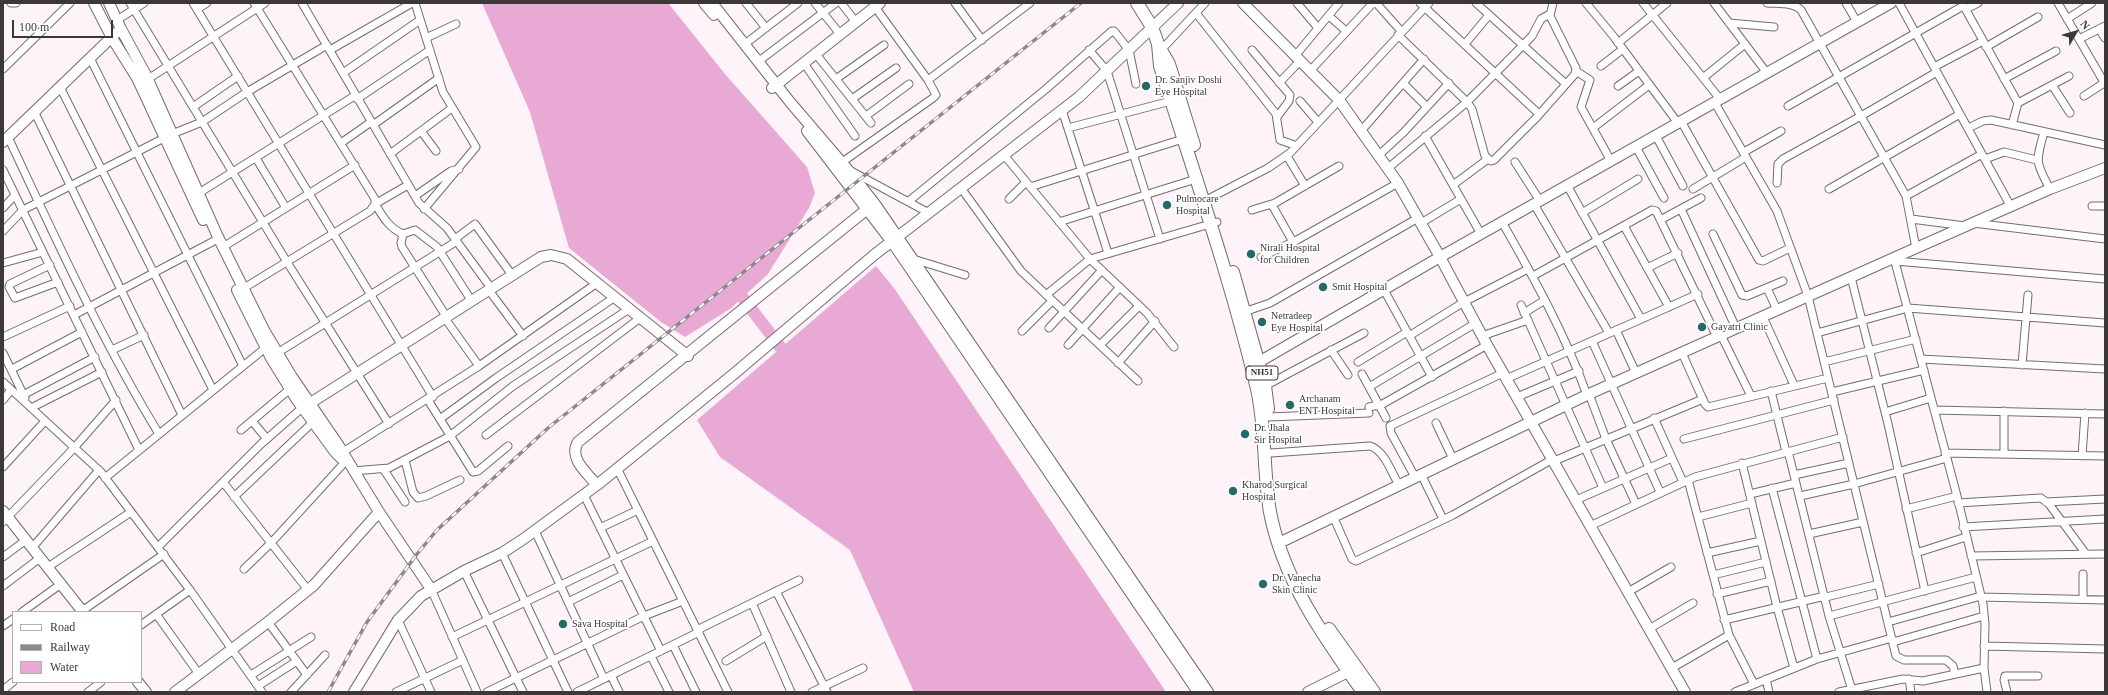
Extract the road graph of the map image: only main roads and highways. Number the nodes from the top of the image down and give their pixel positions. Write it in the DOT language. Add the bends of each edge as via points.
graph roads {
  1 [pos="1137,3"];
  2 [pos="1160,46"];
  3 [pos="1214,223"];
  4 [pos="1255,365"];
  5 [pos="1282,541"];
  6 [pos="1353,670"];
  7 [pos="1363,692"];
  8 [pos="1374,692"];
  1 -- 2 [label="highway, NH51"];
  2 -- 3 [label="highway, NH51" via="1170,64 1210,198"];
  2 -- 3 [label="highway, NH51" via="1160,66 1196,180"];
  3 -- 4 [label="highway, NH51"];
  4 -- 5 [label="highway, NH51" via="1269,502"];
  4 -- 5 [label="highway, NH51" via="1265,386"];
  5 -- 6 [label="highway, NH51" via="1308,598"];
  6 -- 7 [label="highway, NH51"];
  6 -- 8 [label="highway, NH51"];
}
